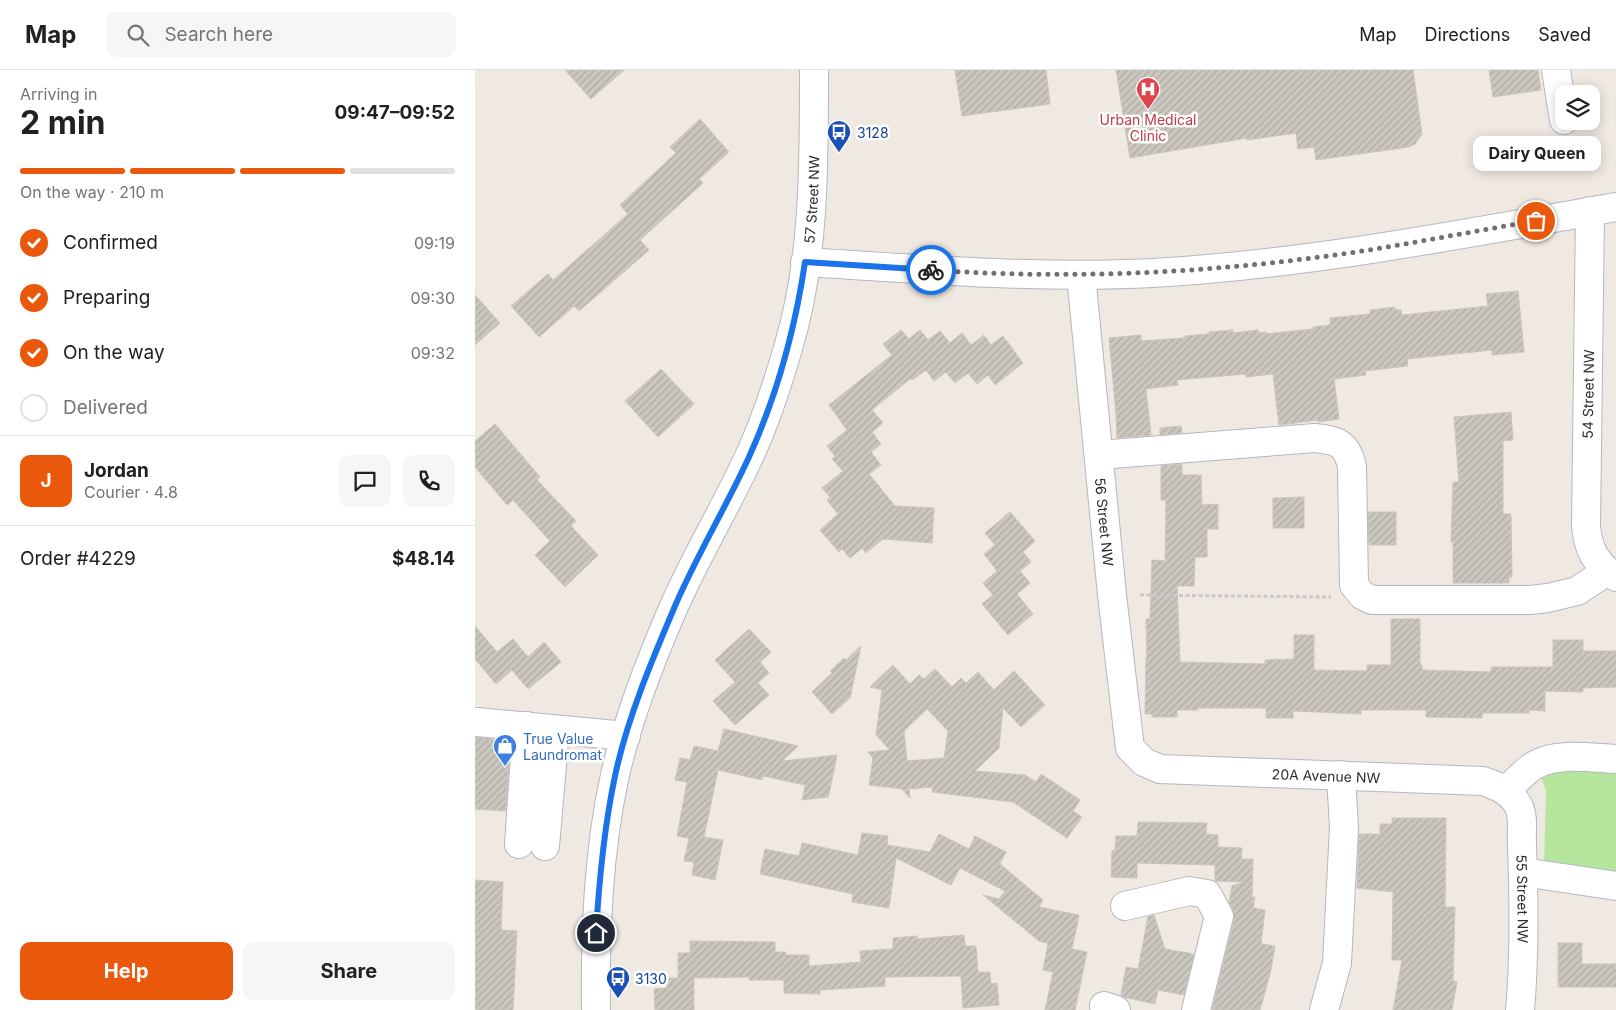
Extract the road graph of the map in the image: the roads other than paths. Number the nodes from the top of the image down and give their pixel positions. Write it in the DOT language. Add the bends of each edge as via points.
graph roads {
  1 [pos="814,70"];
  2 [pos="1556,70"];
  3 [pos="1558,85"];
  4 [pos="1616,207"];
  5 [pos="1590,211"];
  6 [pos="805,262"];
  7 [pos="1081,275"];
  8 [pos="1099,455"];
  9 [pos="1611,574"];
  10 [pos="477,722"];
  11 [pos="527,726"];
  12 [pos="555,730"];
  13 [pos="626,736"];
  14 [pos="1616,759"];
  15 [pos="1144,762"];
  16 [pos="1341,775"];
  17 [pos="1506,792"];
  18 [pos="1523,872"];
  19 [pos="1616,886"];
  20 [pos="1125,906"];
  21 [pos="596,1010"];
  22 [pos="1196,1010"];
  23 [pos="1324,1010"];
  24 [pos="1520,1010"];
  1 -- 6 [label="street, 57 Street NW" via="811,223"];
  2 -- 3 [label="street"];
  4 -- 5 [label="street"];
  5 -- 7 [label="street" via="1328,256 1236,267"];
  5 -- 9 [label="street, 54 Street NW" via="1586,526 1591,552"];
  6 -- 7 [label="street" via="983,273"];
  6 -- 13 [label="street, 57 Street NW" via="789,346 769,408 748,458 676,603"];
  7 -- 8 [label="street, 56 Street NW"];
  8 -- 9 [label="street" via="1315,438 1337,442 1349,454 1352,467 1354,585 1362,595 1372,600 1530,600 1577,591"];
  8 -- 15 [label="street, 56 Street NW" via="1130,748"];
  10 -- 11 [label="street"];
  11 -- 12 [label="street"];
  11 -- 12 [label="street" via="532,845"];
  12 -- 13 [label="street"];
  13 -- 21 [label="street, 57 Street NW" via="615,774 603,850 595,949"];
  14 -- 17 [label="street" via="1547,760 1534,766"];
  15 -- 16 [label="street, 20A Avenue NW" via="1160,769 1175,770"];
  16 -- 17 [label="street, 20A Avenue NW" via="1483,782 1501,787"];
  16 -- 23 [label="street" via="1344,828 1337,963"];
  17 -- 18 [label="street, 55 Street NW" via="1520,809"];
  18 -- 19 [label="street"];
  18 -- 24 [label="street, 55 Street NW"];
  20 -- 22 [label="street" via="1189,891 1207,894 1219,916"];
}
